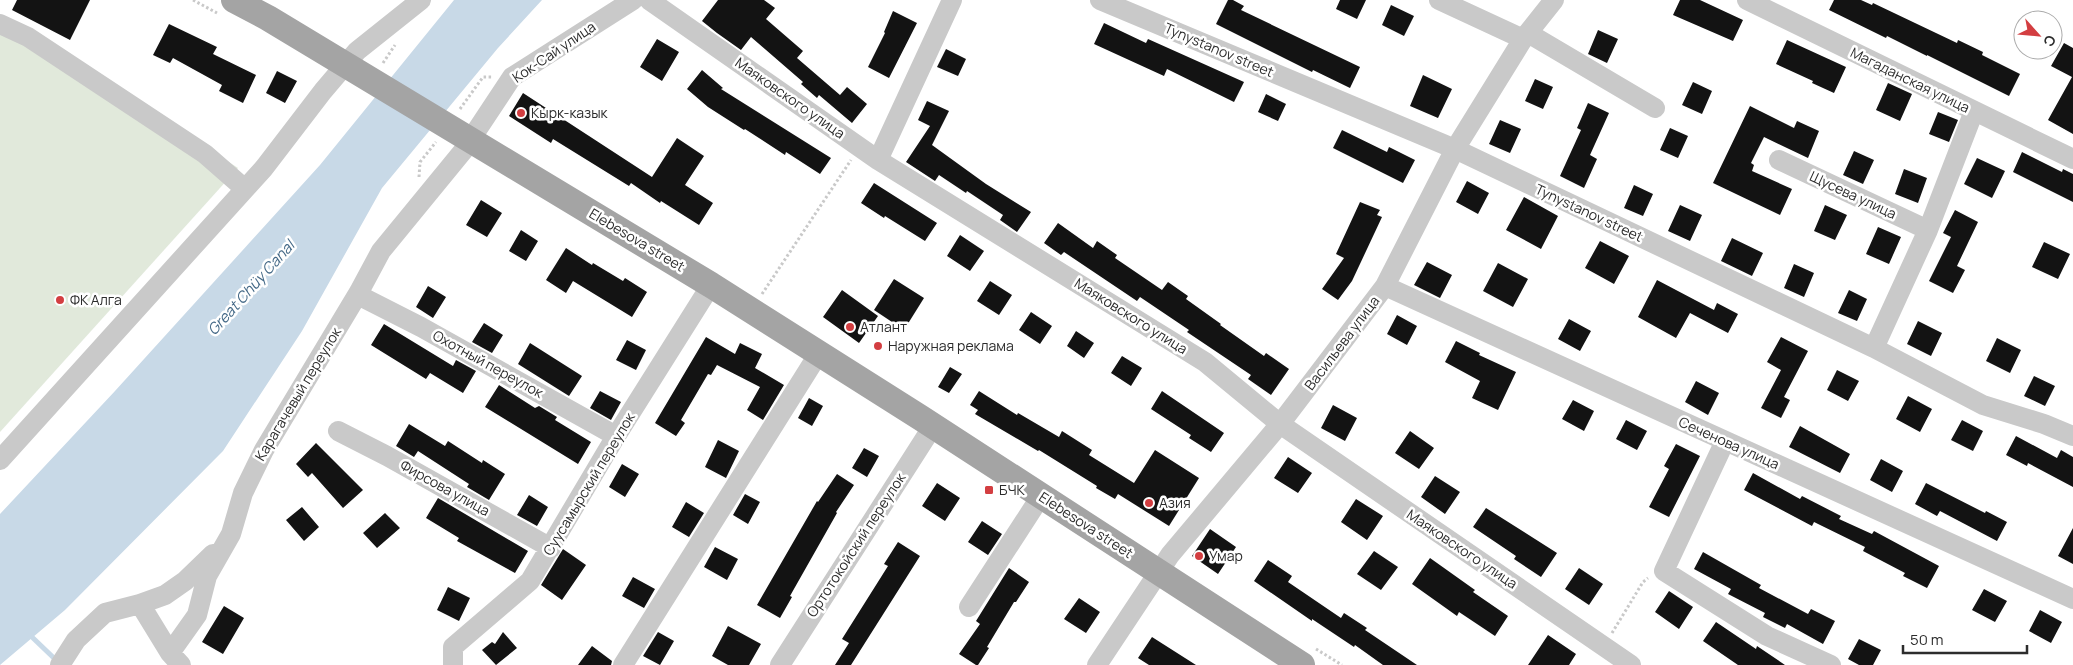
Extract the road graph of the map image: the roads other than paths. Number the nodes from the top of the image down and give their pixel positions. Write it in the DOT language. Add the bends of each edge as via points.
graph roads {
  1 [pos="234,0"];
  2 [pos="421,0"];
  3 [pos="633,0"];
  4 [pos="649,0"];
  5 [pos="952,0"];
  6 [pos="1100,0"];
  7 [pos="1440,0"];
  8 [pos="1554,0"];
  9 [pos="1747,0"];
  10 [pos="0,24"];
  11 [pos="1525,36"];
  12 [pos="346,64"];
  13 [pos="1655,108"];
  14 [pos="1974,111"];
  15 [pos="456,129"];
  16 [pos="1455,149"];
  17 [pos="2073,159"];
  18 [pos="878,160"];
  19 [pos="1779,160"];
  20 [pos="245,189"];
  21 [pos="1928,230"];
  22 [pos="711,285"];
  23 [pos="1385,286"];
  24 [pos="358,295"];
  25 [pos="1874,348"];
  26 [pos="819,354"];
  27 [pos="1280,424"];
  28 [pos="933,426"];
  29 [pos="338,431"];
  30 [pos="616,436"];
  31 [pos="2073,436"];
  32 [pos="1725,441"];
  33 [pos="0,460"];
  34 [pos="1041,496"];
  35 [pos="231,534"];
  36 [pos="551,548"];
  37 [pos="1158,573"];
  38 [pos="2073,599"];
  39 [pos="140,604"];
  40 [pos="969,606"];
  41 [pos="176,659"];
  42 [pos="60,665"];
  43 [pos="453,665"];
  44 [pos="623,665"];
  45 [pos="780,665"];
  46 [pos="1097,665"];
  47 [pos="1302,665"];
  48 [pos="1631,665"];
  49 [pos="1830,665"];
  1 -- 12 [label="main road, Elebesova street"];
  2 -- 12 [label="street" via="357,51"];
  3 -- 15 [label="street, Кок-Сай улица" via="512,77 483,123"];
  4 -- 18 [label="street, Маяковского улица"];
  5 -- 18 [label="street"];
  6 -- 16 [label="street, Tynystanov street"];
  7 -- 11 [label="street"];
  8 -- 11 [label="street, Васильева улица"];
  9 -- 14 [label="street, Магаданская улица"];
  10 -- 20 [label="street" via="28,37 205,154"];
  11 -- 13 [label="street"];
  11 -- 16 [label="street, Васильева улица"];
  12 -- 15 [label="main road, Elebesova street"];
  12 -- 20 [label="street"];
  14 -- 17 [label="street, Магаданская улица"];
  14 -- 21 [label="street"];
  15 -- 22 [label="main road, Elebesova street"];
  15 -- 24 [label="street, Карагачевый переулок" via="463,151 381,251"];
  16 -- 23 [label="street, Васильева улица"];
  16 -- 25 [label="street, Tynystanov street"];
  18 -- 27 [label="street, Маяковского улица" via="1205,362"];
  19 -- 21 [label="street, Щусева улица"];
  20 -- 33 [label="street"];
  21 -- 25 [label="street"];
  22 -- 26 [label="main road, Elebesova street"];
  22 -- 30 [label="street, Суусамырский переулок"];
  23 -- 27 [label="street, Васильева улица"];
  23 -- 32 [label="street, Сеченова улица"];
  24 -- 30 [label="street, Охотный переулок"];
  24 -- 35 [label="street, Карагачевый переулок" via="264,450 243,493"];
  25 -- 31 [label="street, Tynystanov street" via="1983,405"];
  26 -- 28 [label="main road, Elebesova street"];
  26 -- 44 [label="street"];
  27 -- 37 [label="street, Васильева улица"];
  27 -- 48 [label="street, Маяковского улица"];
  28 -- 34 [label="main road, Elebesova street"];
  28 -- 45 [label="street, Ортотокойский переулок"];
  29 -- 36 [label="street, Фирсова улица"];
  30 -- 36 [label="street, Суусамырский переулок"];
  32 -- 38 [label="street, Сеченова улица"];
  32 -- 49 [label="street" via="1664,571 1767,636"];
  34 -- 37 [label="main road, Elebesova street"];
  34 -- 40 [label="street"];
  35 -- 39 [label="street" via="185,581 165,595"];
  35 -- 41 [label="street, Карагачевый переулок" via="207,576 197,614"];
  36 -- 43 [label="street, Суусамырский переулок" via="530,581 453,647"];
  37 -- 46 [label="street, Васильева улица"];
  37 -- 47 [label="main road, Elebesova street"];
  39 -- 41 [label="street"];
  39 -- 42 [label="street" via="105,613 76,640"];
}
